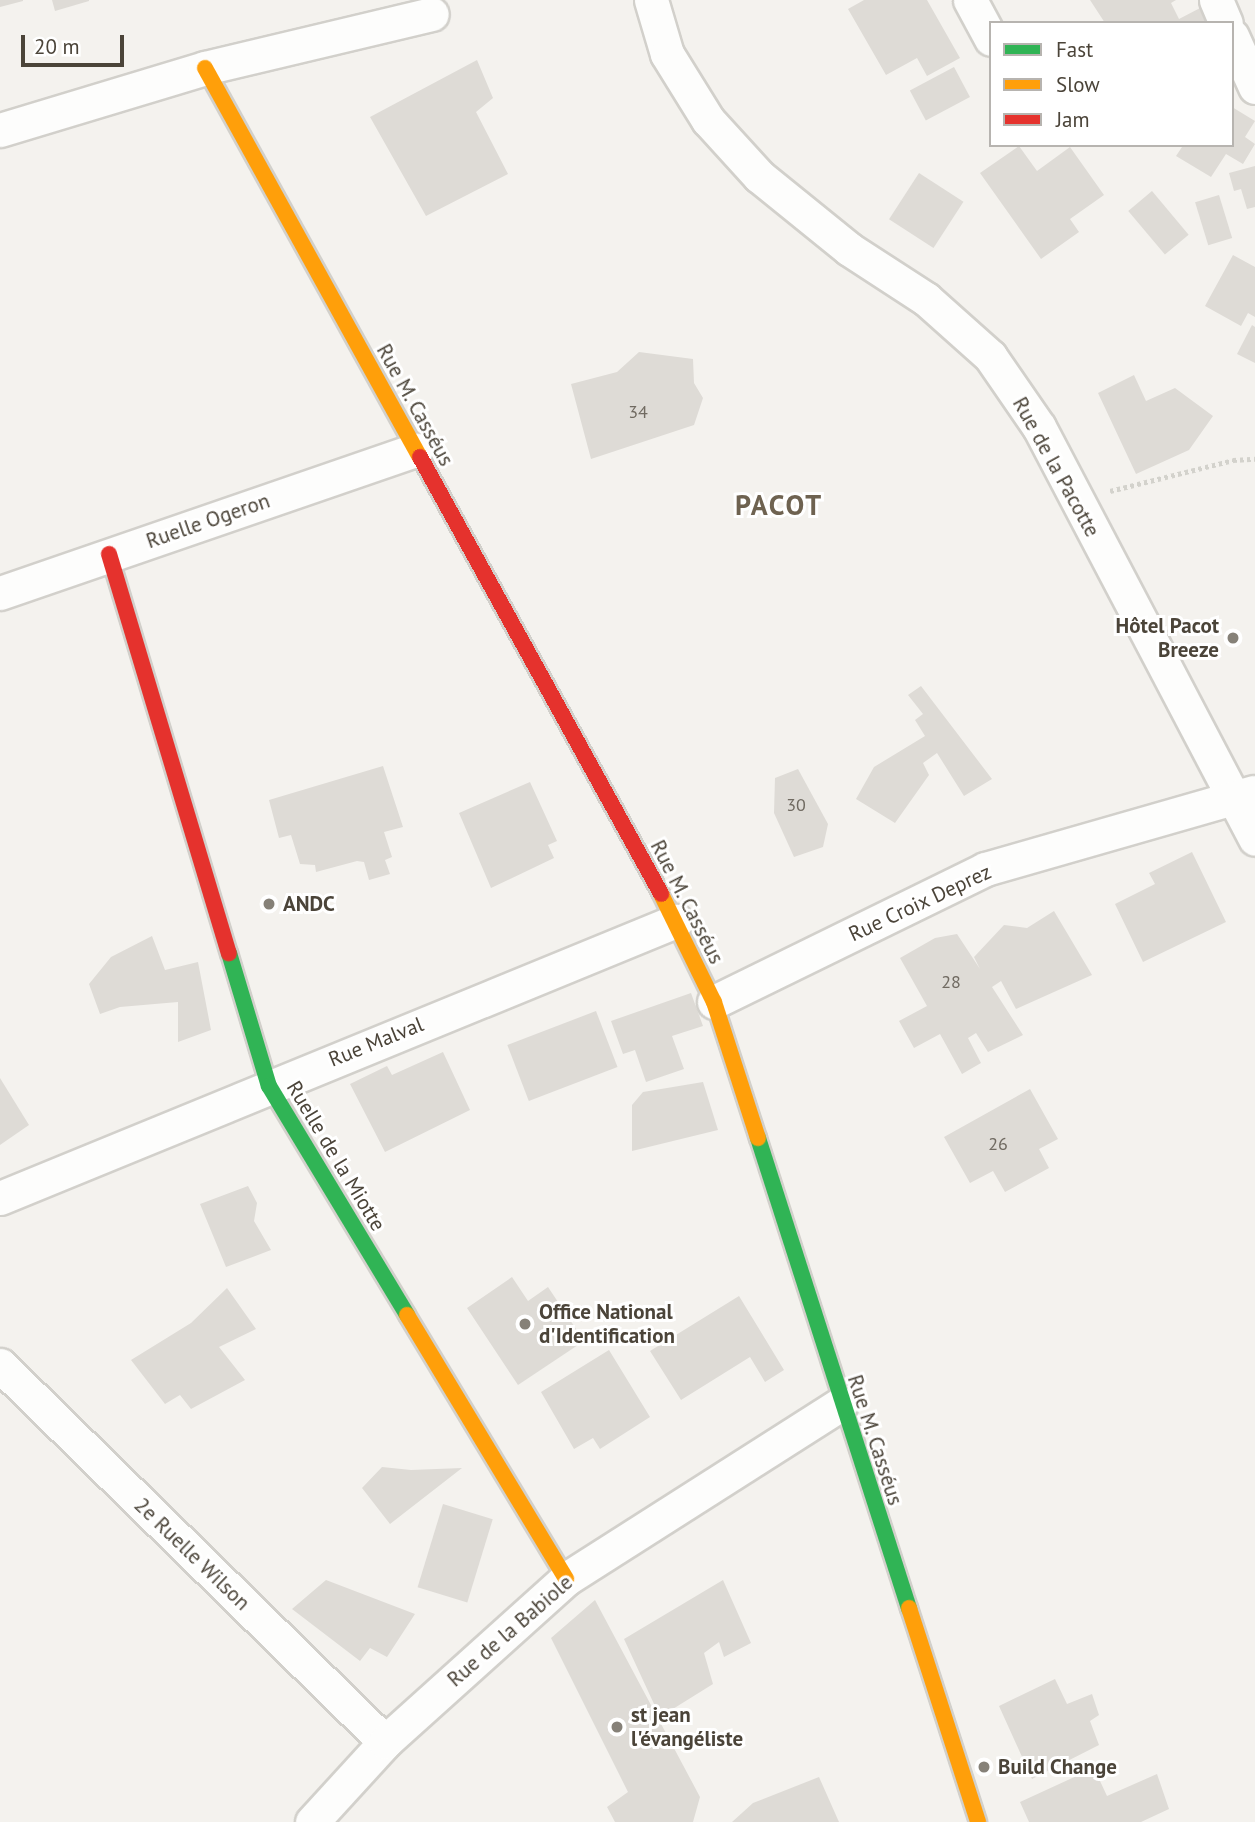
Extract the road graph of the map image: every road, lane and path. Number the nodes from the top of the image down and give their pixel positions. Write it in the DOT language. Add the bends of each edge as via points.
graph roads {
  1 [pos="651,0"];
  2 [pos="971,0"];
  3 [pos="1216,0"];
  4 [pos="432,14"];
  5 [pos="1225,21"];
  6 [pos="989,35"];
  7 [pos="1234,41"];
  8 [pos="205,68"];
  9 [pos="1255,88"];
  10 [pos="0,130"];
  11 [pos="416,450"];
  12 [pos="1255,459"];
  13 [pos="1075,500"];
  14 [pos="108,554"];
  15 [pos="0,593"];
  16 [pos="1244,795"];
  17 [pos="1255,839"];
  18 [pos="676,920"];
  19 [pos="714,1002"];
  20 [pos="269,1086"];
  21 [pos="0,1198"];
  22 [pos="0,1365"];
  23 [pos="841,1404"];
  24 [pos="566,1579"];
  25 [pos="385,1742"];
  26 [pos="312,1822"];
  27 [pos="978,1822"];
  1 -- 13 [label="street, Rue de la Pacotte" via="667,54 708,120 759,176 849,249 926,299 990,356 1040,428"];
  2 -- 6 [label="street"];
  3 -- 5 [label="street"];
  4 -- 8 [label="street"];
  7 -- 9 [label="street"];
  8 -- 10 [label="street"];
  8 -- 11 [label="street, Rue M. Casséus"];
  11 -- 14 [label="street, Ruelle Ogeron"];
  11 -- 18 [label="street, Rue M. Casséus"];
  12 -- 13 [label="path" via="1233,460"];
  13 -- 16 [label="street, Rue de la Pacotte"];
  14 -- 15 [label="street, Ruelle Ogeron"];
  14 -- 20 [label="street, Ruelle de la Miotte"];
  16 -- 17 [label="street, Rue de la Pacotte"];
  16 -- 19 [label="street, Rue Croix Deprez" via="985,869"];
  18 -- 19 [label="street, Rue M. Casséus"];
  18 -- 20 [label="street, Rue Malval"];
  19 -- 23 [label="street, Rue M. Casséus"];
  20 -- 21 [label="street, Rue Malval"];
  20 -- 24 [label="street, Ruelle de la Miotte"];
  22 -- 25 [label="street, 2e Ruelle Wilson"];
  23 -- 24 [label="street, Rue de la Babiole"];
  23 -- 27 [label="street, Rue M. Casséus"];
  24 -- 25 [label="street, Rue de la Babiole"];
  25 -- 26 [label="street, Rue de la Babiole"];
}
